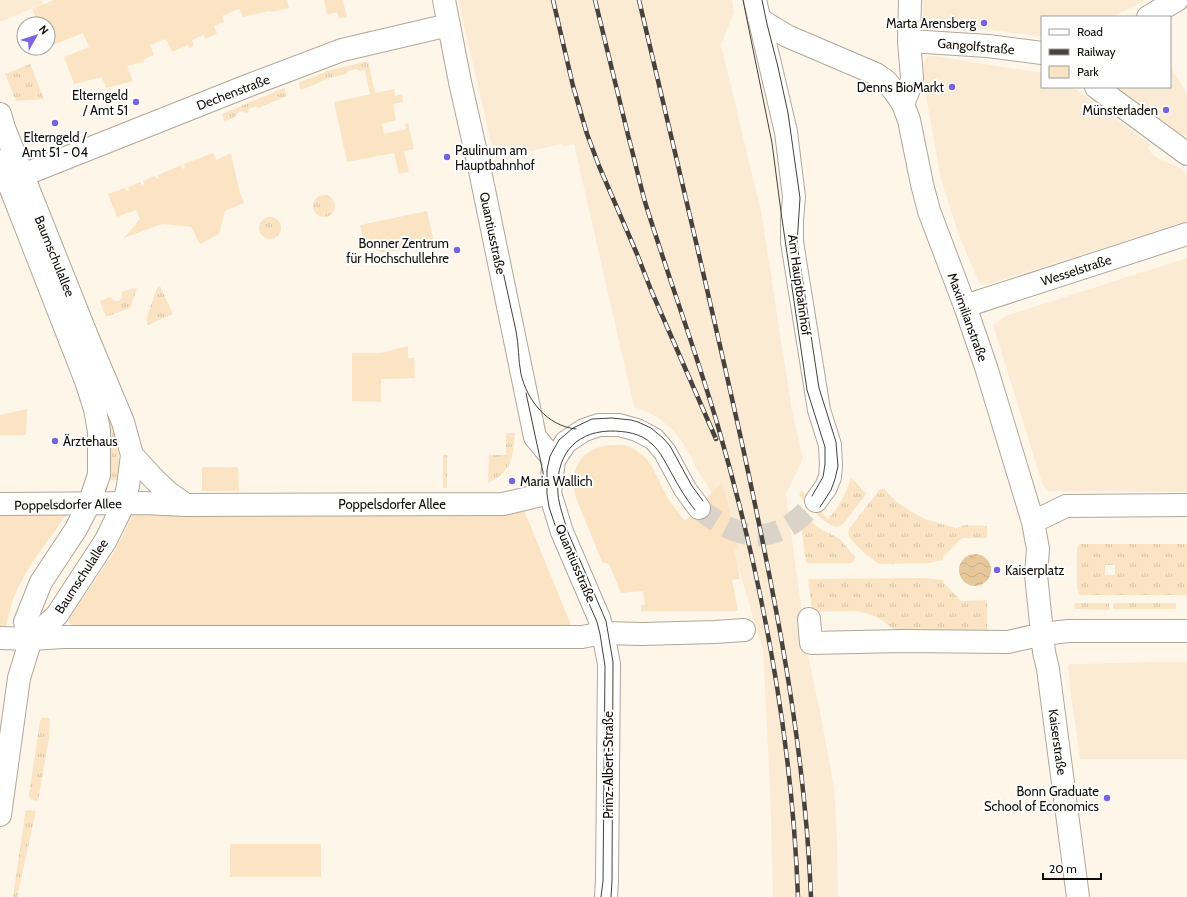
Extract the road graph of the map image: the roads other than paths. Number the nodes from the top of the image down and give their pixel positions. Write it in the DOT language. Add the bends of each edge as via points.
graph roads {
  1 [pos="444,0"];
  2 [pos="910,0"];
  3 [pos="1177,0"];
  4 [pos="757,9"];
  5 [pos="1150,16"];
  6 [pos="449,25"];
  7 [pos="909,41"];
  8 [pos="1041,53"];
  9 [pos="1097,88"];
  10 [pos="903,104"];
  11 [pos="0,114"];
  12 [pos="1187,154"];
  13 [pos="0,161"];
  14 [pos="23,175"];
  15 [pos="1187,234"];
  16 [pos="965,306"];
  17 [pos="132,455"];
  18 [pos="554,460"];
  19 [pos="550,493"];
  20 [pos="816,501"];
  21 [pos="124,503"];
  22 [pos="0,504"];
  23 [pos="89,504"];
  24 [pos="1187,504"];
  25 [pos="186,505"];
  26 [pos="699,508"];
  27 [pos="1036,520"];
  28 [pos="809,618"];
  29 [pos="744,630"];
  30 [pos="1187,631"];
  31 [pos="603,633"];
  32 [pos="1043,634"];
  33 [pos="0,638"];
  34 [pos="31,639"];
  35 [pos="0,815"];
  36 [pos="606,897"];
  37 [pos="1078,897"];
  1 -- 6 [label="street, Quantiusstraße"];
  2 -- 7 [label="street"];
  3 -- 5 [label="street"];
  4 -- 10 [label="street, Am Hauptbahnhof" via="767,24 787,36 876,74 886,81"];
  4 -- 20 [label="street, Am Hauptbahnhof" via="786,132 794,197 792,242 819,410 830,445 830,477"];
  6 -- 14 [label="street, Dechenstraße" via="342,50"];
  6 -- 18 [label="street, Quantiusstraße" via="535,437"];
  7 -- 8 [label="street, Gangolfstraße" via="988,46"];
  7 -- 10 [label="street" via="912,78"];
  9 -- 12 [label="street"];
  10 -- 16 [label="street, Maximilianstraße" via="909,120 929,211"];
  11 -- 14 [label="street, Baumschulallee"];
  13 -- 23 [label="street, Baumschulallee" via="86,381 94,409 99,431 99,474"];
  14 -- 17 [label="street, Baumschulallee" via="123,422"];
  15 -- 16 [label="street, Wesselstraße"];
  16 -- 32 [label="street, Maximilianstraße" via="1033,522 1038,549 1036,575"];
  17 -- 21 [label="street, Baumschulallee"];
  17 -- 25 [label="street" via="169,493"];
  18 -- 19 [label="street"];
  18 -- 26 [label="street" via="566,442 584,430 599,425 619,424 654,439 665,452 685,489"];
  19 -- 25 [label="street, Poppelsdorfer Allee" via="503,504"];
  19 -- 31 [label="street, Quantiusstraße" via="562,532"];
  21 -- 23 [label="street, Poppelsdorfer Allee"];
  21 -- 25 [label="street, Poppelsdorfer Allee"];
  21 -- 34 [label="street, Baumschulallee" via="106,540 57,615"];
  22 -- 23 [label="street, Poppelsdorfer Allee"];
  23 -- 34 [label="street, Baumschulallee" via="35,595 25,622"];
  24 -- 27 [label="street" via="1066,506"];
  28 -- 32 [label="street" via="811,643 1008,642"];
  29 -- 31 [label="street"];
  30 -- 32 [label="street" via="1068,631"];
  31 -- 34 [label="street" via="582,637"];
  31 -- 36 [label="street, Prinz-Albert-Straße" via="609,664"];
  32 -- 37 [label="street, Kaiserstraße"];
  33 -- 34 [label="street"];
  34 -- 35 [label="street" via="19,678"];
}
